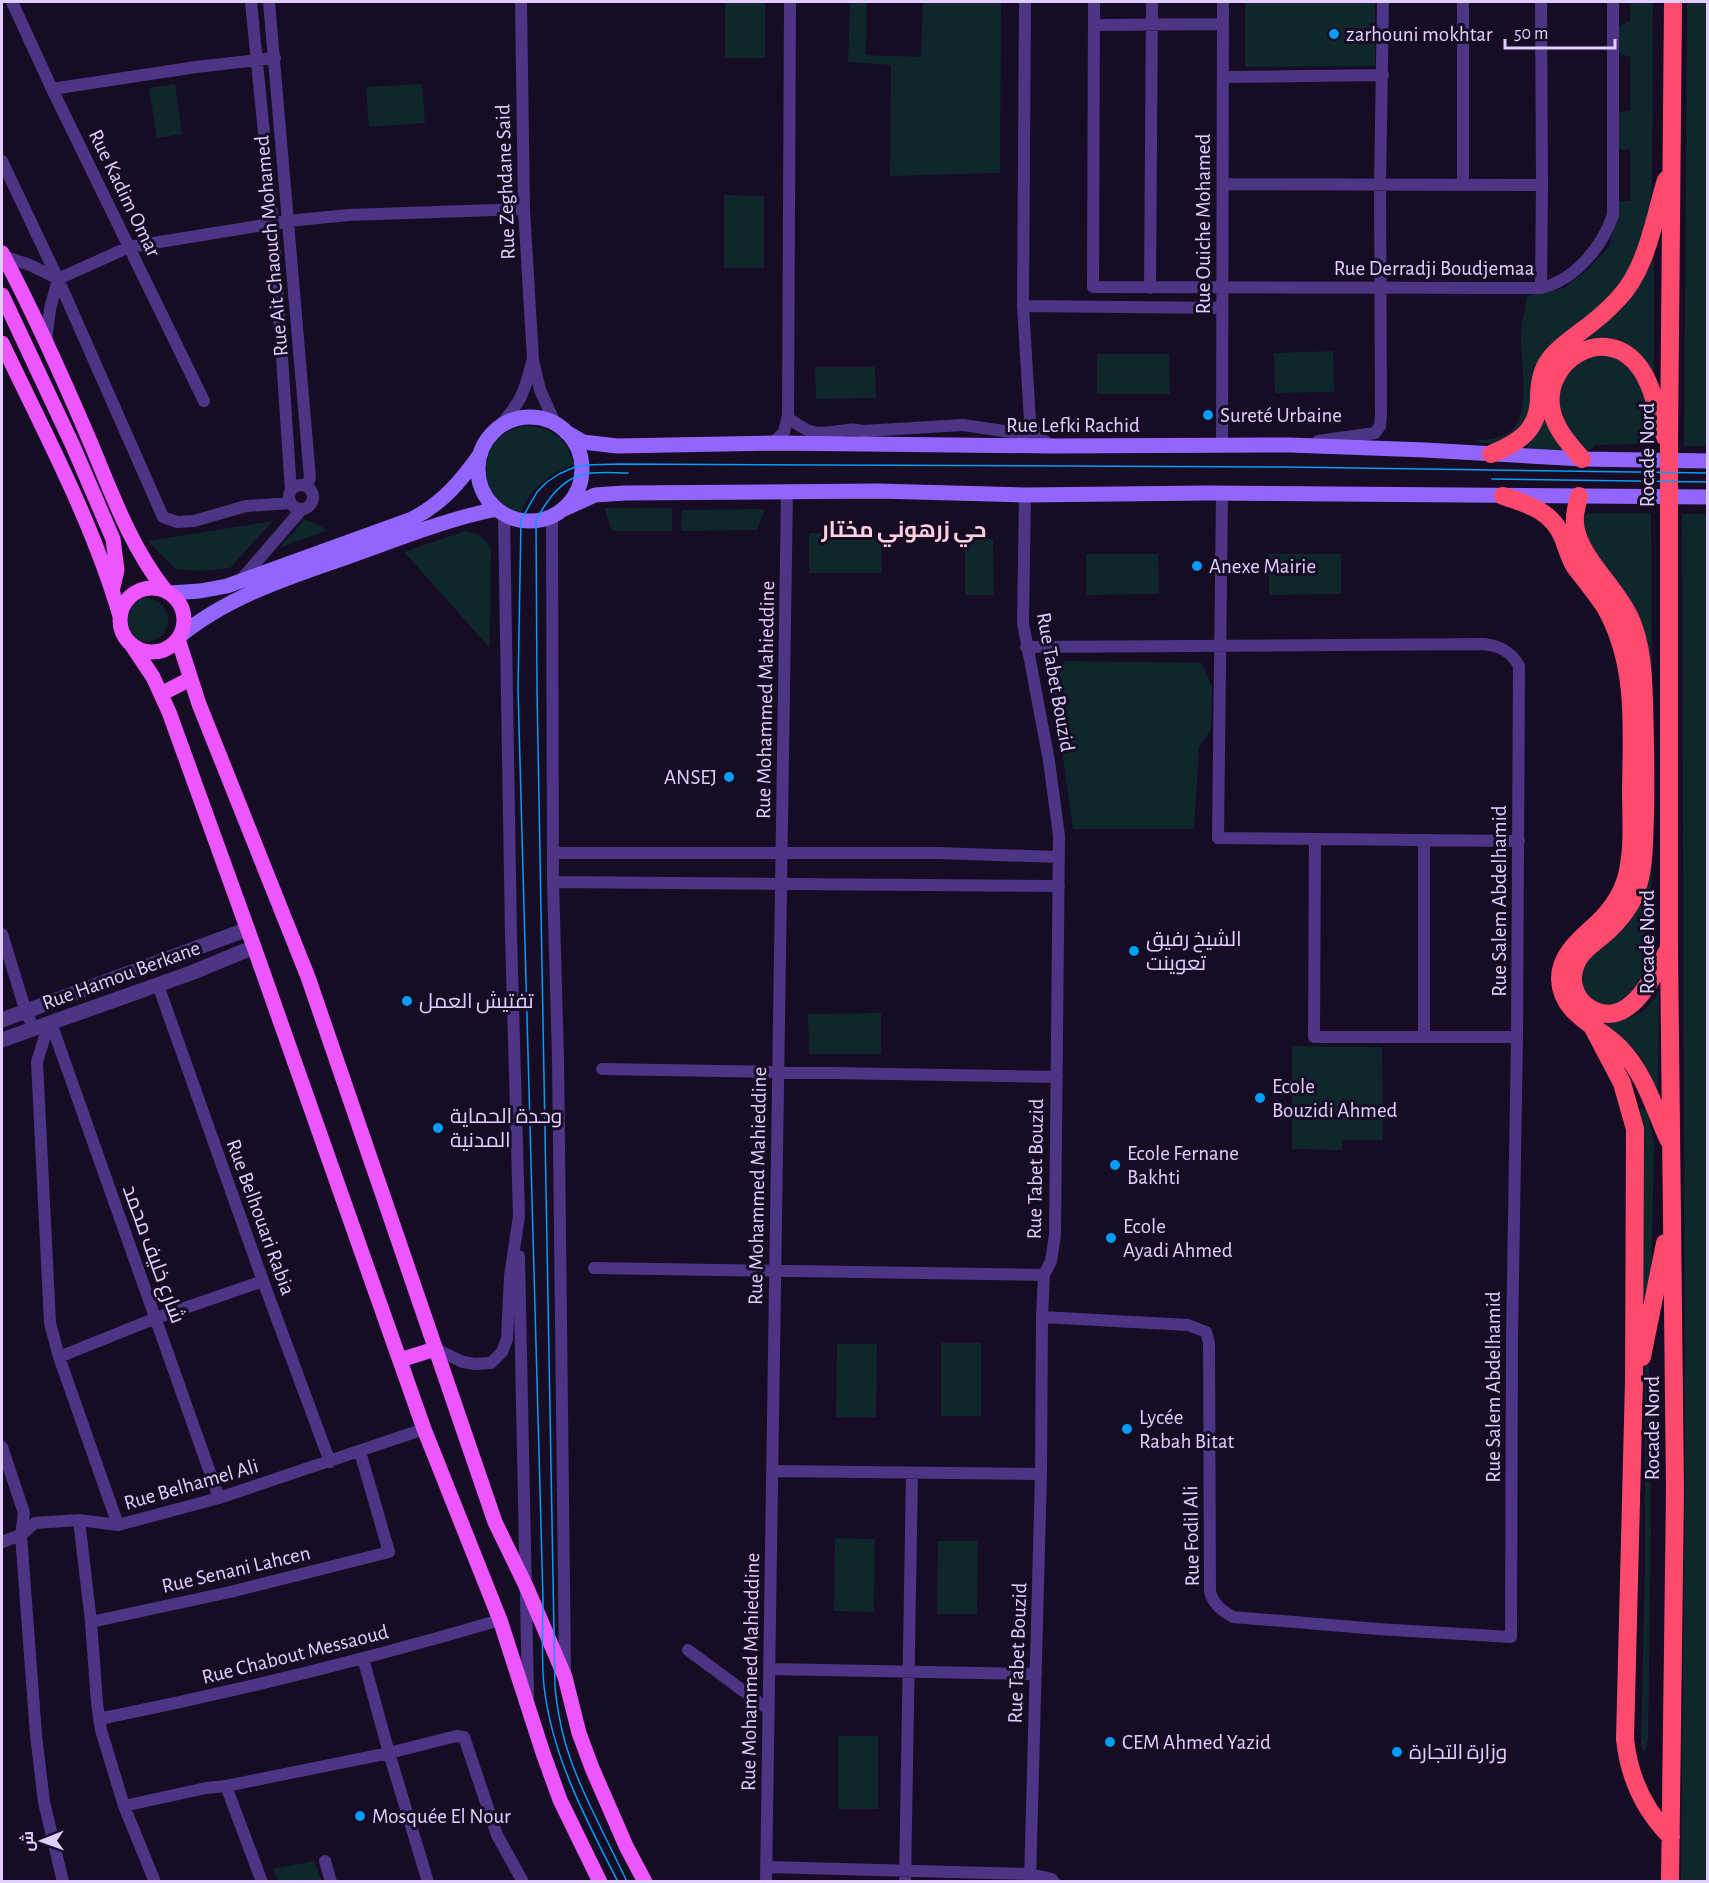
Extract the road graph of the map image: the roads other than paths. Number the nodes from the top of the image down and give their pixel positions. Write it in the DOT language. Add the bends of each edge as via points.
graph roads {
  1 [pos="12,2"];
  2 [pos="251,2"];
  3 [pos="269,2"];
  4 [pos="521,2"];
  5 [pos="790,2"];
  6 [pos="1025,2"];
  7 [pos="1095,2"];
  8 [pos="1152,2"];
  9 [pos="1223,2"];
  10 [pos="1383,2"];
  11 [pos="1463,2"];
  12 [pos="1541,2"];
  13 [pos="1613,2"];
  14 [pos="1673,2"];
  15 [pos="1151,24"];
  16 [pos="1223,24"];
  17 [pos="1094,25"];
  18 [pos="275,58"];
  19 [pos="258,60"];
  20 [pos="1383,75"];
  21 [pos="1223,77"];
  22 [pos="52,90"];
  23 [pos="2,161"];
  24 [pos="1671,161"];
  25 [pos="1223,184"];
  26 [pos="1380,184"];
  27 [pos="1463,184"];
  28 [pos="1542,185"];
  29 [pos="524,209"];
  30 [pos="288,221"];
  31 [pos="273,224"];
  32 [pos="129,247"];
  33 [pos="2,255"];
  34 [pos="58,279"];
  35 [pos="1221,286"];
  36 [pos="1150,288"];
  37 [pos="1380,288"];
  38 [pos="1541,288"];
  39 [pos="2,295"];
  40 [pos="1023,306"];
  41 [pos="1222,308"];
  42 [pos="46,342"];
  43 [pos="2,343"];
  44 [pos="533,360"];
  45 [pos="204,401"];
  46 [pos="788,418"];
  47 [pos="561,428"];
  48 [pos="804,428"];
  49 [pos="497,429"];
  50 [pos="1038,436"];
  51 [pos="773,443"];
  52 [pos="816,444"];
  53 [pos="1290,445"];
  54 [pos="1051,446"];
  55 [pos="1222,446"];
  56 [pos="1669,446"];
  57 [pos="481,453"];
  58 [pos="1491,453"];
  59 [pos="1582,459"];
  60 [pos="1707,461"];
  61 [pos="306,486"];
  62 [pos="787,491"];
  63 [pos="1222,493"];
  64 [pos="1024,495"];
  65 [pos="1503,496"];
  66 [pos="1579,496"];
  67 [pos="1707,497"];
  68 [pos="295,501"];
  69 [pos="500,512"];
  70 [pos="557,513"];
  71 [pos="240,581"];
  72 [pos="112,591"];
  73 [pos="168,592"];
  74 [pos="120,616"];
  75 [pos="179,638"];
  76 [pos="131,644"];
  77 [pos="1220,645"];
  78 [pos="1026,646"];
  79 [pos="190,679"];
  80 [pos="161,694"];
  81 [pos="1315,839"];
  82 [pos="1519,841"];
  83 [pos="1424,842"];
  84 [pos="782,852"];
  85 [pos="554,853"];
  86 [pos="1059,858"];
  87 [pos="554,882"];
  88 [pos="781,884"];
  89 [pos="1059,886"];
  90 [pos="248,929"];
  91 [pos="2,934"];
  92 [pos="254,947"];
  93 [pos="1669,948"];
  94 [pos="158,985"];
  95 [pos="26,1012"];
  96 [pos="2,1020"];
  97 [pos="50,1023"];
  98 [pos="1592,1026"];
  99 [pos="34,1029"];
  100 [pos="1424,1037"];
  101 [pos="1517,1037"];
  102 [pos="2,1040"];
  103 [pos="603,1070"];
  104 [pos="778,1071"];
  105 [pos="1057,1077"];
  106 [pos="1672,1147"];
  107 [pos="1672,1206"];
  108 [pos="519,1216"];
  109 [pos="594,1268"];
  110 [pos="776,1271"];
  111 [pos="1044,1275"];
  112 [pos="263,1281"];
  113 [pos="1042,1317"];
  114 [pos="156,1318"];
  115 [pos="435,1349"];
  116 [pos="59,1357"];
  117 [pos="400,1360"];
  118 [pos="1634,1381"];
  119 [pos="424,1429"];
  120 [pos="2,1447"];
  121 [pos="360,1452"];
  122 [pos="330,1462"];
  123 [pos="772,1471"];
  124 [pos="912,1473"];
  125 [pos="1041,1474"];
  126 [pos="219,1498"];
  127 [pos="79,1520"];
  128 [pos="118,1525"];
  129 [pos="21,1535"];
  130 [pos="2,1542"];
  131 [pos="526,1586"];
  132 [pos="500,1620"];
  133 [pos="92,1622"];
  134 [pos="1511,1637"];
  135 [pos="688,1650"];
  136 [pos="363,1658"];
  137 [pos="770,1669"];
  138 [pos="909,1671"];
  139 [pos="1036,1674"];
  140 [pos="565,1677"];
  141 [pos="528,1703"];
  142 [pos="769,1710"];
  143 [pos="99,1719"];
  144 [pos="389,1753"];
  145 [pos="226,1786"];
  146 [pos="124,1806"];
  147 [pos="1671,1837"];
  148 [pos="325,1861"];
  149 [pos="767,1867"];
  150 [pos="906,1876"];
  151 [pos="1030,1878"];
  152 [pos="63,1881"];
  153 [pos="155,1881"];
  154 [pos="262,1881"];
  155 [pos="331,1881"];
  156 [pos="428,1881"];
  157 [pos="523,1881"];
  158 [pos="600,1881"];
  159 [pos="645,1881"];
  160 [pos="766,1881"];
  161 [pos="1054,1881"];
  162 [pos="1670,1881"];
  1 -- 22 [label="street, Rue Kadim Omar"];
  2 -- 19 [label="street"];
  3 -- 18 [label="street, Rue Ait Chaouch Mohamed"];
  4 -- 29 [label="street, Rue Zeghdane Said"];
  5 -- 46 [label="street"];
  6 -- 40 [label="street"];
  7 -- 17 [label="street"];
  8 -- 15 [label="street"];
  9 -- 16 [label="street, Rue Ouiche Mohamed"];
  10 -- 20 [label="street"];
  11 -- 27 [label="street"];
  12 -- 28 [label="street"];
  13 -- 38 [label="street, Rue Derradji Boudjemaa" via="1613,215 1602,240 1580,266 1563,280"];
  14 -- 24 [label="highway, Rocade Nord"];
  15 -- 16 [label="street"];
  15 -- 17 [label="street"];
  15 -- 36 [label="street"];
  16 -- 21 [label="street, Rue Ouiche Mohamed"];
  17 -- 36 [label="street, Rue Derradji Boudjemaa" via="1093,287"];
  18 -- 19 [label="street"];
  18 -- 30 [label="street, Rue Ait Chaouch Mohamed"];
  19 -- 22 [label="street"];
  19 -- 31 [label="street"];
  20 -- 21 [label="street"];
  20 -- 26 [label="street"];
  21 -- 25 [label="street, Rue Ouiche Mohamed"];
  22 -- 32 [label="street, Rue Kadim Omar"];
  23 -- 34 [label="street"];
  24 -- 56 [label="highway, Rocade Nord"];
  24 -- 58 [label="highway" via="1644,253 1629,286 1550,358 1541,380 1537,416 1526,435"];
  25 -- 26 [label="street"];
  25 -- 35 [label="street, Rue Ouiche Mohamed"];
  26 -- 27 [label="street"];
  26 -- 37 [label="street"];
  27 -- 28 [label="street"];
  28 -- 38 [label="street"];
  29 -- 30 [label="street"];
  29 -- 44 [label="street, Rue Zeghdane Said"];
  30 -- 31 [label="street"];
  30 -- 61 [label="street, Rue Ait Chaouch Mohamed" via="310,478"];
  31 -- 32 [label="street"];
  31 -- 68 [label="street"];
  32 -- 34 [label="street"];
  32 -- 45 [label="street, Rue Kadim Omar"];
  33 -- 34 [label="street"];
  33 -- 42 [label="main road"];
  34 -- 42 [label="street"];
  34 -- 68 [label="street" via="164,518 194,521 246,506"];
  35 -- 36 [label="street, Rue Derradji Boudjemaa"];
  35 -- 37 [label="street, Rue Derradji Boudjemaa"];
  35 -- 41 [label="street, Rue Ouiche Mohamed"];
  37 -- 38 [label="street, Rue Derradji Boudjemaa"];
  37 -- 53 [label="street" via="1380,426 1375,433"];
  39 -- 72 [label="main road" via="113,539 117,570"];
  40 -- 41 [label="street"];
  40 -- 50 [label="street" via="1030,421"];
  41 -- 55 [label="street, Rue Ouiche Mohamed"];
  42 -- 73 [label="main road" via="129,533"];
  43 -- 72 [label="main road" via="84,518"];
  44 -- 47 [label="street" via="540,390"];
  44 -- 49 [label="street" via="524,393"];
  46 -- 48 [label="street"];
  46 -- 51 [label="street" via="784,432"];
  47 -- 49 [label="main road" via="541,418 525,417"];
  47 -- 51 [label="main road, Rue Lefki Rachid" via="584,442 606,446"];
  47 -- 70 [label="main road" via="574,442 581,474 577,491"];
  48 -- 50 [label="street" via="826,432 851,427 863,431 963,425"];
  48 -- 52 [label="street"];
  49 -- 57 [label="main road"];
  50 -- 54 [label="street"];
  51 -- 52 [label="main road, Rue Lefki Rachid"];
  52 -- 54 [label="main road, Rue Lefki Rachid"];
  53 -- 55 [label="main road, Rue Lefki Rachid"];
  53 -- 58 [label="main road, Rue Lefki Rachid"];
  54 -- 55 [label="main road, Rue Lefki Rachid"];
  56 -- 59 [label="highway" via="1652,392 1639,368 1622,352 1596,346 1567,362 1551,392 1553,415"];
  56 -- 93 [label="highway, Rocade Nord"];
  57 -- 69 [label="main road" via="480,483 486,497"];
  57 -- 71 [label="main road" via="464,477 431,509"];
  58 -- 59 [label="main road, Rue Lefki Rachid"];
  59 -- 60 [label="main road, Rue Lefki Rachid"];
  61 -- 68 [label="street" via="296,486"];
  61 -- 68 [label="street" via="312,491 309,506"];
  62 -- 64 [label="main road"];
  62 -- 70 [label="main road" via="595,495"];
  62 -- 84 [label="street, Rue Mohammed Mahieddine"];
  63 -- 64 [label="main road"];
  63 -- 65 [label="main road"];
  63 -- 77 [label="street"];
  64 -- 78 [label="street, Rue Tabet Bouzid"];
  65 -- 66 [label="main road"];
  65 -- 98 [label="highway" via="1536,507 1559,529 1575,567 1610,617 1626,664 1632,726 1631,840 1626,879 1607,914 1570,949 1560,978 1566,1000"];
  66 -- 67 [label="main road"];
  66 -- 93 [label="highway" via="1575,524 1581,546 1624,606 1639,646 1646,780 1644,855 1639,884 1618,921 1578,958 1573,978 1579,999 1587,1007 1605,1013 1625,1009 1643,992"];
  68 -- 71 [label="street"];
  69 -- 70 [label="main road" via="528,522"];
  69 -- 75 [label="main road" via="462,516 262,589 215,611"];
  69 -- 108 [label="street"];
  70 -- 85 [label="street"];
  71 -- 73 [label="main road" via="212,590"];
  72 -- 74 [label="main road"];
  73 -- 74 [label="main road" via="155,588 136,592 122,606"];
  73 -- 75 [label="main road" via="183,612"];
  74 -- 76 [label="main road" via="124,636"];
  75 -- 76 [label="main road" via="155,652"];
  75 -- 79 [label="main road"];
  76 -- 80 [label="main road"];
  77 -- 78 [label="street, Rue Salem Abdelhamid"];
  77 -- 81 [label="street" via="1218,838"];
  77 -- 82 [label="street, Rue Salem Abdelhamid" via="1484,644 1509,653 1519,674"];
  78 -- 86 [label="street, Rue Tabet Bouzid" via="1050,761"];
  79 -- 80 [label="main road"];
  79 -- 115 [label="main road" via="308,977"];
  80 -- 90 [label="main road"];
  81 -- 83 [label="street"];
  81 -- 100 [label="street" via="1314,1037"];
  82 -- 83 [label="street"];
  82 -- 101 [label="street, Rue Salem Abdelhamid"];
  83 -- 100 [label="street"];
  84 -- 85 [label="street"];
  84 -- 86 [label="street"];
  84 -- 88 [label="street, Rue Mohammed Mahieddine"];
  85 -- 87 [label="street"];
  86 -- 89 [label="street, Rue Tabet Bouzid"];
  87 -- 88 [label="street"];
  87 -- 140 [label="street"];
  88 -- 89 [label="street"];
  88 -- 104 [label="street, Rue Mohammed Mahieddine"];
  89 -- 105 [label="street, Rue Tabet Bouzid"];
  90 -- 92 [label="main road"];
  90 -- 95 [label="street, Rue Hamou Berkane"];
  91 -- 95 [label="street"];
  92 -- 94 [label="street, Rue Hamou Berkane"];
  92 -- 117 [label="main road"];
  93 -- 106 [label="highway, Rocade Nord"];
  94 -- 97 [label="street, Rue Hamou Berkane"];
  94 -- 112 [label="street, Rue Belhouari Rabia"];
  95 -- 96 [label="street, Rue Hamou Berkane"];
  95 -- 99 [label="street"];
  97 -- 99 [label="street, Rue Hamou Berkane"];
  97 -- 114 [label="street, شارع خليف محمد"];
  97 -- 116 [label="street" via="38,1062 50,1323"];
  98 -- 106 [label="highway" via="1631,1061 1650,1091"];
  98 -- 118 [label="highway" via="1622,1083 1635,1129"];
  99 -- 102 [label="street, Rue Hamou Berkane"];
  100 -- 101 [label="street"];
  101 -- 134 [label="street, Rue Salem Abdelhamid"];
  103 -- 104 [label="street"];
  104 -- 105 [label="street"];
  104 -- 110 [label="street, Rue Mohammed Mahieddine"];
  105 -- 111 [label="street, Rue Tabet Bouzid" via="1055,1235 1051,1261"];
  106 -- 107 [label="highway, Rocade Nord"];
  107 -- 118 [label="highway" via="1646,1342"];
  107 -- 147 [label="highway, Rocade Nord" via="1675,1490"];
  108 -- 115 [label="street" via="510,1276 507,1339 502,1352 491,1363 475,1364"];
  108 -- 131 [label="street"];
  109 -- 110 [label="street"];
  110 -- 111 [label="street"];
  110 -- 123 [label="street, Rue Mohammed Mahieddine"];
  111 -- 113 [label="street, Rue Tabet Bouzid"];
  112 -- 114 [label="street"];
  112 -- 122 [label="street, Rue Belhouari Rabia"];
  113 -- 125 [label="street, Rue Tabet Bouzid"];
  113 -- 134 [label="street, Rue Fodil Ali" via="1188,1325 1206,1332 1210,1592 1213,1603 1223,1612 1233,1617"];
  114 -- 116 [label="street"];
  114 -- 126 [label="street, شارع خليف محمد"];
  115 -- 117 [label="main road"];
  115 -- 131 [label="main road" via="495,1522"];
  116 -- 128 [label="street"];
  117 -- 119 [label="main road"];
  118 -- 147 [label="highway" via="1626,1755 1636,1787 1651,1815"];
  119 -- 121 [label="street, Rue Belhamel Ali"];
  119 -- 132 [label="main road"];
  120 -- 129 [label="street" via="24,1513"];
  121 -- 122 [label="street, Rue Belhamel Ali"];
  121 -- 133 [label="street, Rue Senani Lahcen" via="389,1552"];
  122 -- 126 [label="street, Rue Belhamel Ali"];
  123 -- 124 [label="street"];
  123 -- 137 [label="street, Rue Mohammed Mahieddine"];
  124 -- 125 [label="street"];
  124 -- 138 [label="street"];
  125 -- 139 [label="street, Rue Tabet Bouzid"];
  126 -- 128 [label="street, Rue Belhamel Ali"];
  127 -- 128 [label="street, Rue Belhamel Ali"];
  127 -- 129 [label="street, Rue Belhamel Ali" via="35,1523"];
  127 -- 133 [label="street"];
  129 -- 130 [label="street, Rue Belhamel Ali"];
  129 -- 152 [label="street" via="44,1802"];
  131 -- 140 [label="main road"];
  131 -- 141 [label="street"];
  132 -- 136 [label="street, Rue Chabout Messaoud"];
  132 -- 141 [label="main road"];
  133 -- 143 [label="street"];
  135 -- 142 [label="street"];
  136 -- 143 [label="street, Rue Chabout Messaoud"];
  136 -- 144 [label="street"];
  137 -- 138 [label="street"];
  137 -- 142 [label="street, Rue Mohammed Mahieddine"];
  138 -- 139 [label="street"];
  138 -- 150 [label="street"];
  139 -- 151 [label="street, Rue Tabet Bouzid"];
  140 -- 159 [label="main road" via="592,1768"];
  141 -- 158 [label="main road" via="560,1800"];
  142 -- 149 [label="street, Rue Mohammed Mahieddine"];
  143 -- 146 [label="street"];
  144 -- 145 [label="street"];
  144 -- 156 [label="street"];
  144 -- 157 [label="street" via="464,1737 497,1835"];
  145 -- 146 [label="street"];
  145 -- 154 [label="street"];
  146 -- 153 [label="street"];
  147 -- 162 [label="highway, Rocade Nord"];
  148 -- 155 [label="street"];
  149 -- 150 [label="street"];
  149 -- 160 [label="street, Rue Mohammed Mahieddine"];
  150 -- 151 [label="street"];
  151 -- 161 [label="street"];
}
